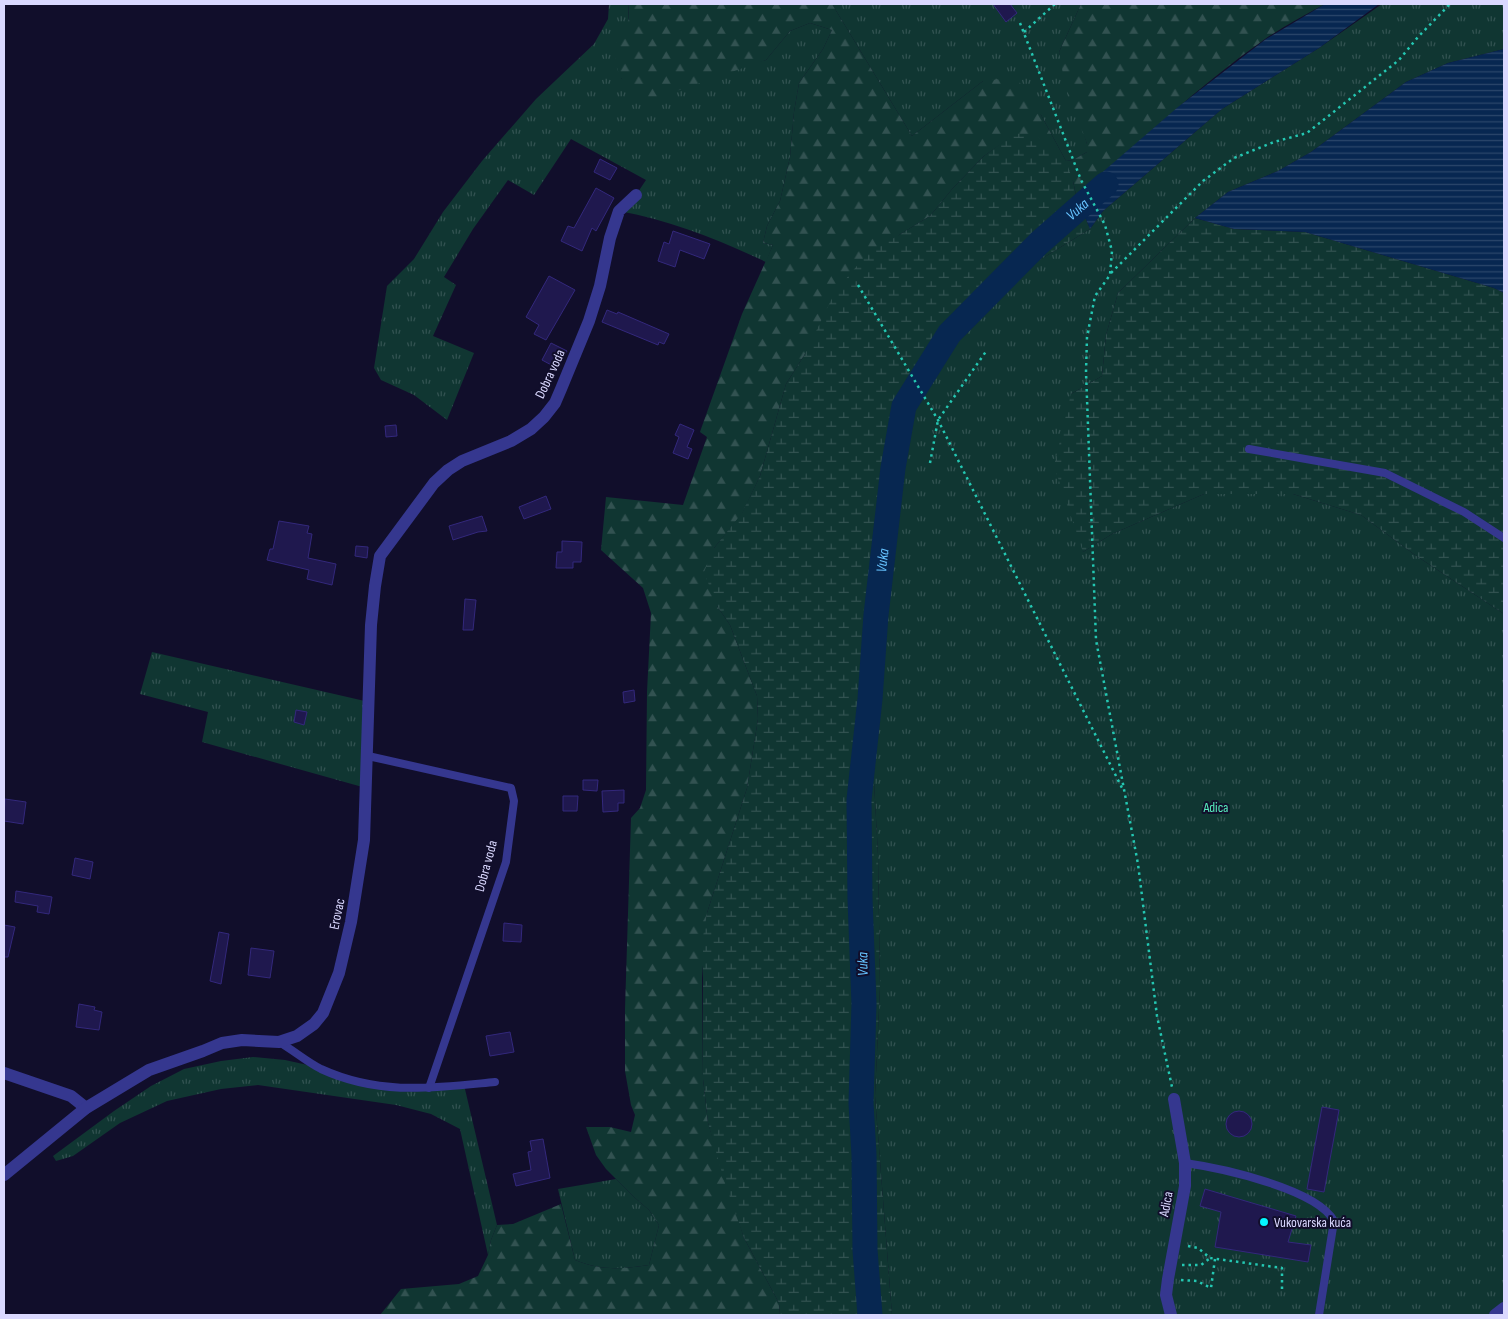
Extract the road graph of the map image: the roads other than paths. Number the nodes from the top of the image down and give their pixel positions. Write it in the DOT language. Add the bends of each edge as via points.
graph roads {
  1 [pos="636,195"];
  2 [pos="1249,448"];
  3 [pos="1504,538"];
  4 [pos="380,556"];
  5 [pos="368,756"];
  6 [pos="279,1042"];
  7 [pos="4,1073"];
  8 [pos="495,1082"];
  9 [pos="429,1088"];
  10 [pos="1174,1098"];
  11 [pos="86,1108"];
  12 [pos="1185,1163"];
  13 [pos="4,1175"];
  14 [pos="1504,1308"];
  15 [pos="1171,1315"];
  16 [pos="1319,1315"];
  17 [pos="1495,1315"];
  1 -- 4 [label="street, Dobra voda" via="619,211 589,321 555,403 531,429 448,470 434,483"];
  2 -- 3 [label="lane" via="1385,473 1464,512"];
  4 -- 5 [label="street, Erovac" via="371,625"];
  5 -- 6 [label="street, Erovac" via="360,878 339,973 323,1013 314,1024 297,1036"];
  5 -- 9 [label="lane, Dobra voda" via="510,788 514,801 506,862"];
  6 -- 9 [label="lane" via="321,1068 345,1077 400,1089"];
  6 -- 11 [label="street, Erovac" via="242,1040 222,1043 149,1070"];
  7 -- 11 [label="street" via="71,1096"];
  8 -- 9 [label="lane"];
  10 -- 12 [label="street, Adica"];
  11 -- 13 [label="street, Erovac"];
  12 -- 15 [label="street, Adica" via="1185,1186 1166,1294"];
  12 -- 16 [label="lane" via="1249,1176 1312,1200 1330,1213 1334,1221"];
  14 -- 17 [label="street"];
}
